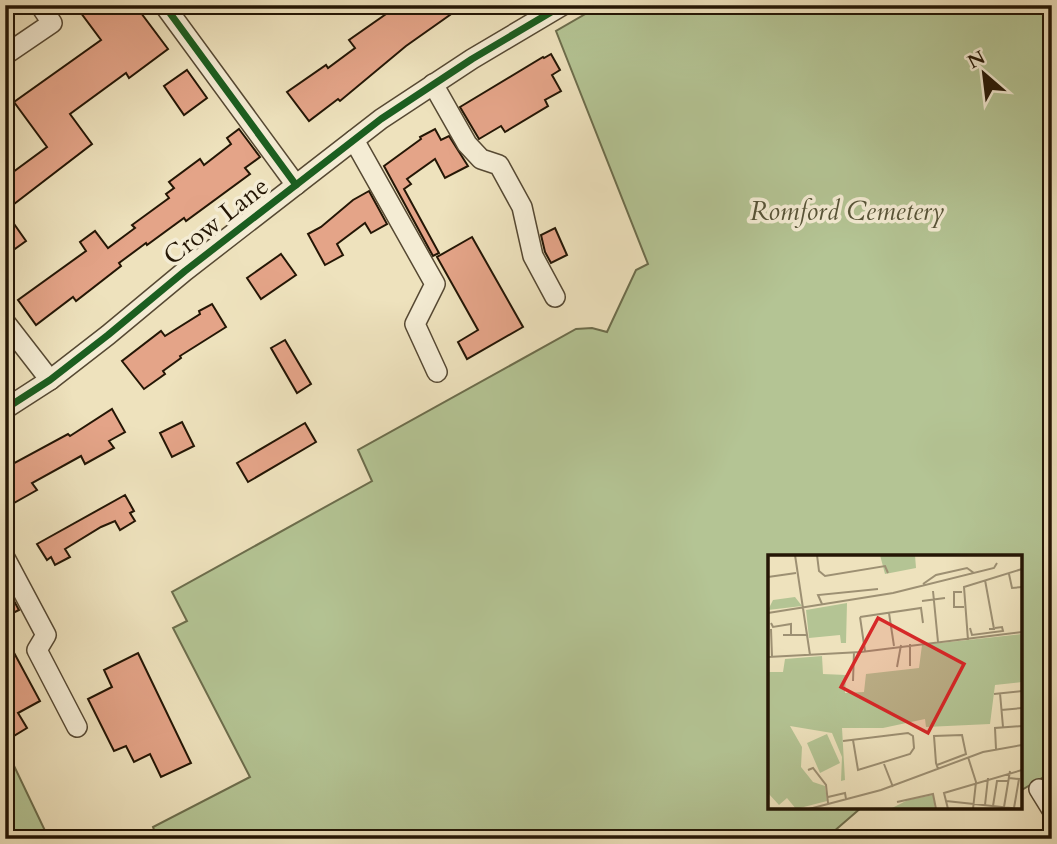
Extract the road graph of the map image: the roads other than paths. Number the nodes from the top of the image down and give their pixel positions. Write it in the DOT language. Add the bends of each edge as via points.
graph roads {
  1 [pos="40,5"];
  2 [pos="164,5"];
  3 [pos="563,5"];
  4 [pos="5,55"];
  5 [pos="433,84"];
  6 [pos="354,140"];
  7 [pos="296,185"];
  8 [pos="555,297"];
  9 [pos="5,323"];
  10 [pos="438,372"];
  11 [pos="50,380"];
  12 [pos="5,409"];
  13 [pos="5,558"];
  14 [pos="77,727"];
  15 [pos="1039,789"];
  16 [pos="1052,810"];
  1 -- 4 [label="street" via="52,23"];
  2 -- 7 [label="street"];
  3 -- 5 [label="street, Crow Lane"];
  5 -- 6 [label="street, Crow Lane"];
  5 -- 8 [label="street" via="467,144 481,159 499,165 522,207 533,256"];
  6 -- 7 [label="street, Crow Lane"];
  6 -- 10 [label="street" via="435,284 415,324"];
  7 -- 11 [label="street, Crow Lane"];
  9 -- 11 [label="street"];
  11 -- 12 [label="street, Crow Lane"];
  13 -- 14 [label="street" via="46,635 37,650"];
  15 -- 16 [label="street"];
}
